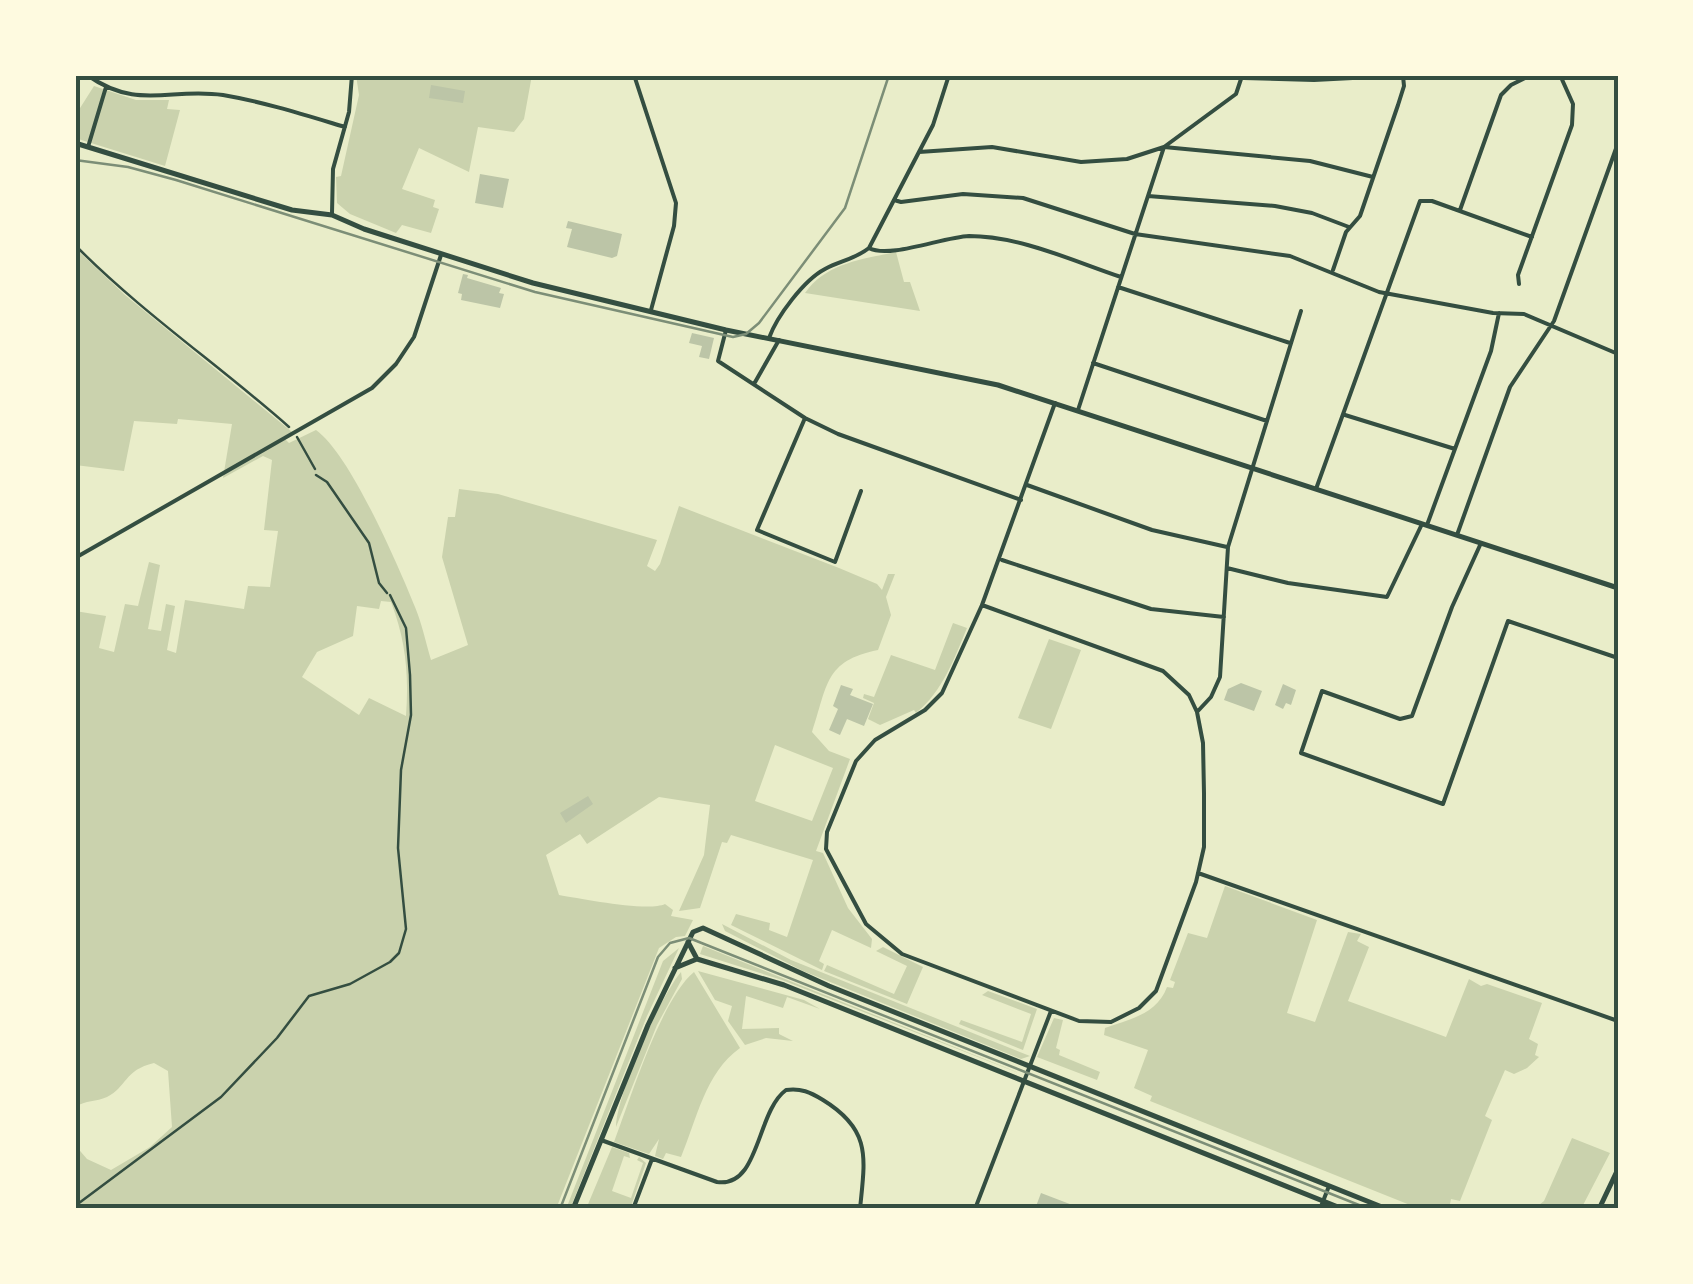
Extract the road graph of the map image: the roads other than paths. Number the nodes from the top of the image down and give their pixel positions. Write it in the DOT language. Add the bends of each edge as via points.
graph roads {
  1 [pos="86,75"];
  2 [pos="352,75"];
  3 [pos="634,75"];
  4 [pos="948,75"];
  5 [pos="1132,75"];
  6 [pos="1411,75"];
  7 [pos="1532,75"];
  8 [pos="1560,75"];
  9 [pos="1403,76"];
  10 [pos="1241,79"];
  11 [pos="106,87"];
  12 [pos="345,126"];
  13 [pos="75,142"];
  14 [pos="1618,143"];
  15 [pos="88,146"];
  16 [pos="1164,146"];
  17 [pos="919,152"];
  18 [pos="1374,177"];
  19 [pos="1148,196"];
  20 [pos="894,200"];
  21 [pos="1460,210"];
  22 [pos="332,215"];
  23 [pos="1349,226"];
  24 [pos="1135,234"];
  25 [pos="1532,236"];
  26 [pos="869,248"];
  27 [pos="442,255"];
  28 [pos="1332,272"];
  29 [pos="1122,277"];
  30 [pos="1519,284"];
  31 [pos="1118,287"];
  32 [pos="1386,293"];
  33 [pos="1301,311"];
  34 [pos="651,312"];
  35 [pos="1499,313"];
  36 [pos="1552,325"];
  37 [pos="726,330"];
  38 [pos="769,338"];
  39 [pos="778,340"];
  40 [pos="1291,344"];
  41 [pos="1618,354"];
  42 [pos="1093,364"];
  43 [pos="754,384"];
  44 [pos="1055,403"];
  45 [pos="1078,410"];
  46 [pos="1344,414"];
  47 [pos="805,418"];
  48 [pos="1267,422"];
  49 [pos="1456,449"];
  50 [pos="1252,468"];
  51 [pos="316,475"];
  52 [pos="1026,484"];
  53 [pos="1316,489"];
  54 [pos="862,491"];
  55 [pos="1021,500"];
  56 [pos="1424,525"];
  57 [pos="1457,535"];
  58 [pos="1481,543"];
  59 [pos="1228,547"];
  60 [pos="75,558"];
  61 [pos="1000,560"];
  62 [pos="1226,568"];
  63 [pos="1618,588"];
  64 [pos="387,593"];
  65 [pos="982,605"];
  66 [pos="1224,617"];
  67 [pos="1618,658"];
  68 [pos="1197,712"];
  69 [pos="1198,872"];
  70 [pos="688,942"];
  71 [pos="697,959"];
  72 [pos="674,968"];
  73 [pos="1051,1011"];
  74 [pos="1617,1019"];
  75 [pos="1031,1066"];
  76 [pos="1025,1082"];
  77 [pos="602,1140"];
  78 [pos="652,1159"];
  79 [pos="1618,1169"];
  80 [pos="1329,1186"];
  81 [pos="1324,1201"];
  82 [pos="574,1209"];
  83 [pos="634,1209"];
  84 [pos="860,1209"];
  85 [pos="974,1209"];
  86 [pos="1320,1209"];
  87 [pos="1343,1209"];
  88 [pos="1387,1209"];
  89 [pos="1599,1209"];
  1 -- 11 [label="street"];
  2 -- 12 [label="street"];
  3 -- 34 [label="street" via="676,203"];
  4 -- 17 [label="street"];
  5 -- 10 [label="street"];
  6 -- 9 [label="street"];
  7 -- 21 [label="street" via="1501,96"];
  8 -- 25 [label="street" via="1573,104 1572,125"];
  9 -- 10 [label="street"];
  9 -- 18 [label="street"];
  10 -- 16 [label="street" via="1236,94"];
  11 -- 12 [label="street" via="145,97 220,94"];
  11 -- 15 [label="street"];
  12 -- 22 [label="street" via="333,170"];
  13 -- 15 [label="street"];
  14 -- 36 [label="street"];
  15 -- 22 [label="street" via="292,210"];
  16 -- 17 [label="street" via="1127,160 1092,163 992,147"];
  16 -- 18 [label="street" via="1310,161"];
  16 -- 19 [label="street"];
  17 -- 20 [label="street"];
  18 -- 23 [label="street" via="1358,221"];
  19 -- 23 [label="street" via="1275,206"];
  19 -- 24 [label="street"];
  20 -- 24 [label="street" via="1007,195"];
  20 -- 26 [label="street"];
  21 -- 25 [label="street"];
  21 -- 32 [label="street" via="1420,201"];
  22 -- 27 [label="street"];
  23 -- 28 [label="street"];
  24 -- 28 [label="street" via="1254,248"];
  24 -- 29 [label="street"];
  25 -- 30 [label="street"];
  26 -- 29 [label="street" via="883,252 985,237"];
  26 -- 38 [label="street" via="819,272"];
  27 -- 34 [label="street"];
  27 -- 60 [label="street" via="414,337 396,364 352,402"];
  28 -- 32 [label="street"];
  29 -- 31 [label="street"];
  31 -- 40 [label="street"];
  31 -- 42 [label="street"];
  32 -- 35 [label="street"];
  32 -- 46 [label="street"];
  33 -- 40 [label="street"];
  34 -- 37 [label="street"];
  35 -- 36 [label="street"];
  35 -- 49 [label="street"];
  36 -- 41 [label="street"];
  36 -- 57 [label="street" via="1510,388"];
  37 -- 38 [label="street"];
  37 -- 43 [label="street" via="718,361"];
  38 -- 39 [label="street"];
  39 -- 43 [label="street"];
  39 -- 44 [label="street" via="975,379"];
  40 -- 48 [label="street"];
  42 -- 45 [label="street"];
  42 -- 48 [label="street"];
  43 -- 47 [label="street"];
  44 -- 45 [label="street"];
  44 -- 52 [label="street"];
  45 -- 50 [label="street"];
  46 -- 49 [label="street"];
  46 -- 53 [label="street"];
  47 -- 54 [label="street" via="757,530 836,562"];
  47 -- 55 [label="street"];
  48 -- 50 [label="street"];
  49 -- 56 [label="street"];
  50 -- 53 [label="street"];
  50 -- 59 [label="street"];
  51 -- 64 [label="lane" via="369,544"];
  52 -- 55 [label="street"];
  52 -- 59 [label="street" via="1152,530"];
  53 -- 56 [label="street"];
  55 -- 61 [label="street"];
  56 -- 57 [label="street"];
  56 -- 62 [label="street" via="1388,598"];
  57 -- 58 [label="street"];
  58 -- 63 [label="street"];
  58 -- 67 [label="street" via="1412,716 1400,719 1322,691 1301,753 1443,804 1508,621"];
  59 -- 62 [label="street"];
  61 -- 65 [label="street"];
  61 -- 66 [label="street" via="1150,610"];
  62 -- 66 [label="street"];
  65 -- 68 [label="street" via="1154,666 1181,686"];
  65 -- 73 [label="street" via="934,702 875,740 856,761 826,849 881,939 926,964"];
  66 -- 68 [label="street" via="1220,676"];
  68 -- 69 [label="street" via="1204,793"];
  69 -- 73 [label="street" via="1159,985 1139,1008 1096,1024"];
  69 -- 74 [label="street"];
  70 -- 71 [label="street"];
  70 -- 72 [label="street"];
  70 -- 75 [label="street" via="693,932 709,929 787,968"];
  71 -- 72 [label="street"];
  71 -- 76 [label="street" via="784,985"];
  72 -- 77 [label="street"];
  73 -- 75 [label="street"];
  75 -- 76 [label="street"];
  75 -- 80 [label="street"];
  76 -- 81 [label="street"];
  76 -- 85 [label="street"];
  77 -- 78 [label="street"];
  77 -- 82 [label="street"];
  78 -- 83 [label="street"];
  78 -- 84 [label="street" via="717,1182 736,1180 773,1102 786,1090 804,1090 842,1113 860,1136"];
  79 -- 89 [label="street"];
  80 -- 81 [label="street"];
  80 -- 88 [label="street"];
  81 -- 86 [label="street"];
  81 -- 87 [label="street"];
}
